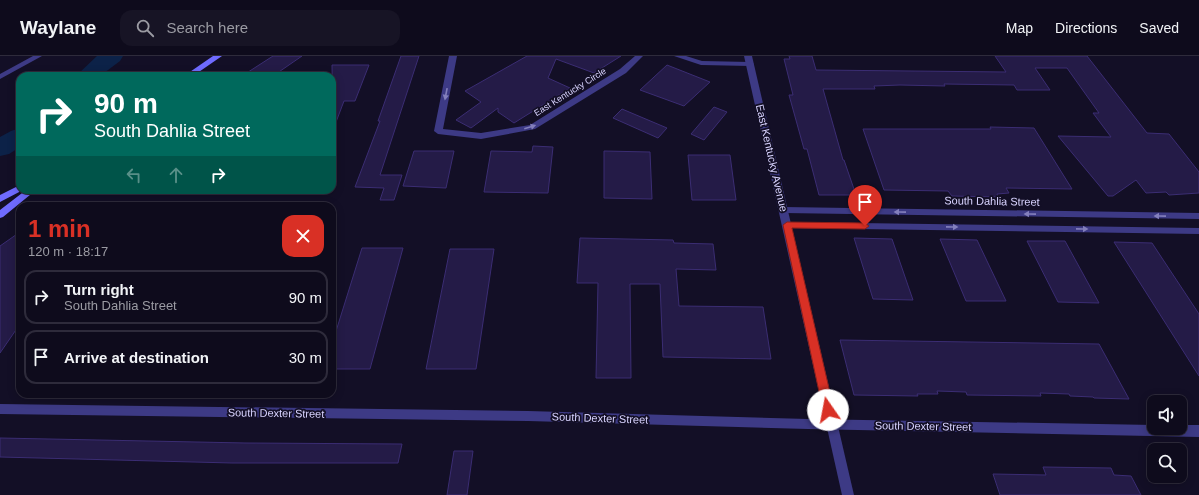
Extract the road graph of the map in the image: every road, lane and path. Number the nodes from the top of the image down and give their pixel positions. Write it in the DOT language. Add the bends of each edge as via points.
graph roads {
  1 [pos="17,56"];
  2 [pos="38,56"];
  3 [pos="218,56"];
  4 [pos="453,56"];
  5 [pos="639,56"];
  6 [pos="678,56"];
  7 [pos="749,60"];
  8 [pos="30,61"];
  9 [pos="194,72"];
  10 [pos="0,77"];
  11 [pos="16,190"];
  12 [pos="27,194"];
  13 [pos="0,199"];
  14 [pos="16,202"];
  15 [pos="17,202"];
  16 [pos="784,210"];
  17 [pos="0,215"];
  18 [pos="1199,216"];
  19 [pos="787,225"];
  20 [pos="1199,231"];
  21 [pos="0,409"];
  22 [pos="831,424"];
  23 [pos="1199,432"];
  24 [pos="848,495"];
  1 -- 8 [label="street"];
  2 -- 8 [label="street"];
  3 -- 9 [label="main road"];
  4 -- 5 [label="street, East Kentucky Circle, one-way" via="438,131 481,136 532,127 623,71"];
  6 -- 7 [label="street" via="701,63"];
  7 -- 16 [label="street, East Kentucky Avenue"];
  8 -- 10 [label="street"];
  11 -- 13 [label="main road"];
  12 -- 15 [label="main road"];
  14 -- 17 [label="main road"];
  18 -- 16 [label="street, South Dahlia Street, one-way"];
  16 -- 19 [label="street, East Kentucky Avenue"];
  19 -- 20 [label="street, one-way"];
  19 -- 22 [label="street, East Kentucky Avenue"];
  21 -- 22 [label="street, South Dexter Street" via="528,416"];
  22 -- 23 [label="street, South Dexter Street"];
  22 -- 24 [label="street, East Kentucky Avenue"];
}
